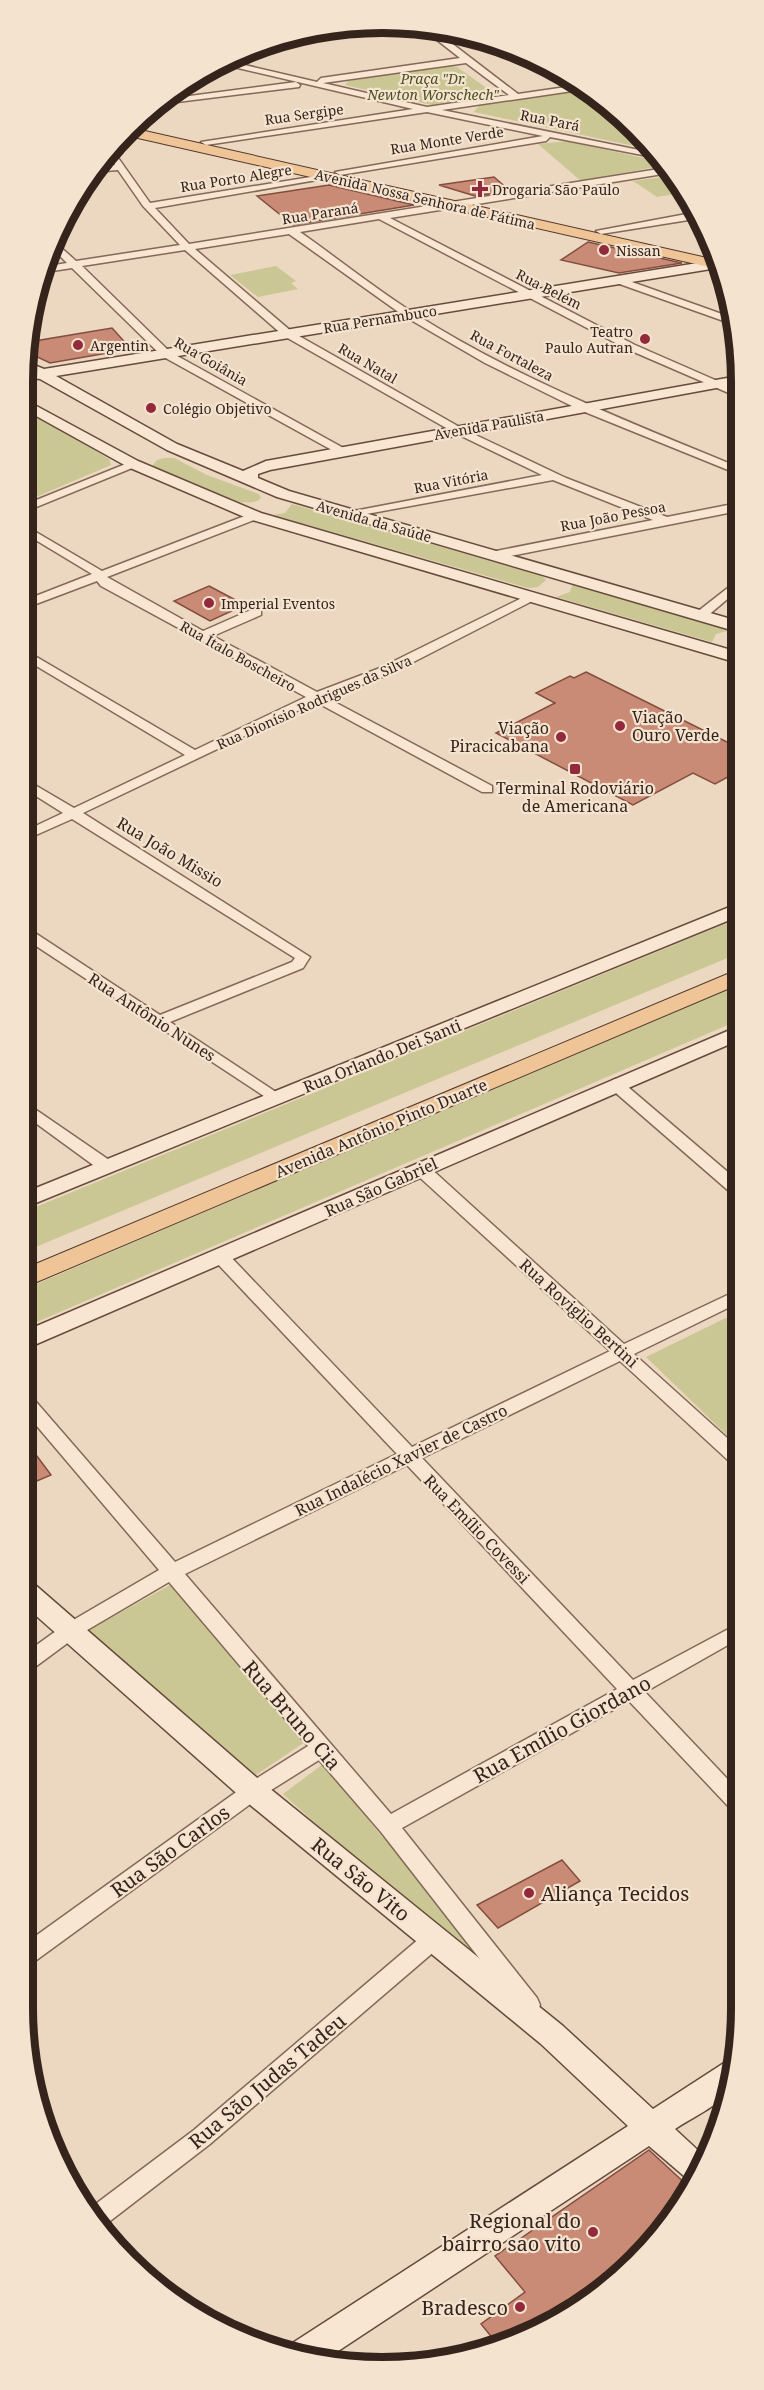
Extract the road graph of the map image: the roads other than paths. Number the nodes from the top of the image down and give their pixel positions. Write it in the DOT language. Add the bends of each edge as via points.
graph roads {
  1 [pos="438,38"];
  2 [pos="466,60"];
  3 [pos="235,66"];
  4 [pos="310,83"];
  5 [pos="571,89"];
  6 [pos="517,97"];
  7 [pos="177,100"];
  8 [pos="428,110"];
  9 [pos="143,128"];
  10 [pos="136,134"];
  11 [pos="559,136"];
  12 [pos="206,142"];
  13 [pos="645,154"];
  14 [pos="114,159"];
  15 [pos="118,166"];
  16 [pos="107,168"];
  17 [pos="661,172"];
  18 [pos="334,174"];
  19 [pos="475,202"];
  20 [pos="148,206"];
  21 [pos="454,206"];
  22 [pos="382,217"];
  23 [pos="689,217"];
  24 [pos="291,231"];
  25 [pos="601,231"];
  26 [pos="187,248"];
  27 [pos="59,250"];
  28 [pos="708,260"];
  29 [pos="709,260"];
  30 [pos="710,263"];
  31 [pos="73,265"];
  32 [pos="53,268"];
  33 [pos="618,280"];
  34 [pos="527,295"];
  35 [pos="408,314"];
  36 [pos="725,318"];
  37 [pos="288,334"];
  38 [pos="166,354"];
  39 [pos="34,373"];
  40 [pos="731,381"];
  41 [pos="713,385"];
  42 [pos="731,391"];
  43 [pos="33,408"];
  44 [pos="584,408"];
  45 [pos="459,431"];
  46 [pos="172,447"];
  47 [pos="343,452"];
  48 [pos="133,465"];
  49 [pos="731,468"];
  50 [pos="555,476"];
  51 [pos="250,481"];
  52 [pos="283,494"];
  53 [pos="33,505"];
  54 [pos="731,508"];
  55 [pos="354,515"];
  56 [pos="255,516"];
  57 [pos="666,521"];
  58 [pos="33,533"];
  59 [pos="495,555"];
  60 [pos="546,569"];
  61 [pos="99,575"];
  62 [pos="731,590"];
  63 [pos="534,597"];
  64 [pos="33,601"];
  65 [pos="257,612"];
  66 [pos="701,615"];
  67 [pos="731,625"];
  68 [pos="202,636"];
  69 [pos="731,640"];
  70 [pos="729,655"];
  71 [pos="33,659"];
  72 [pos="314,698"];
  73 [pos="195,755"];
  74 [pos="33,788"];
  75 [pos="487,789"];
  76 [pos="72,813"];
  77 [pos="33,832"];
  78 [pos="731,912"];
  79 [pos="33,938"];
  80 [pos="731,964"];
  81 [pos="731,980"];
  82 [pos="158,1021"];
  83 [pos="731,1036"];
  84 [pos="615,1084"];
  85 [pos="276,1099"];
  86 [pos="33,1113"];
  87 [pos="106,1166"];
  88 [pos="422,1170"];
  89 [pos="731,1184"];
  90 [pos="33,1197"];
  91 [pos="33,1257"];
  92 [pos="221,1257"];
  93 [pos="33,1275"];
  94 [pos="731,1299"];
  95 [pos="33,1338"];
  96 [pos="622,1353"];
  97 [pos="33,1410"];
  98 [pos="731,1452"];
  99 [pos="408,1457"];
  100 [pos="170,1573"];
  101 [pos="33,1598"];
  102 [pos="70,1631"];
  103 [pos="731,1634"];
  104 [pos="33,1658"];
  105 [pos="630,1690"];
  106 [pos="321,1749"];
  107 [pos="253,1791"];
  108 [pos="731,1796"];
  109 [pos="388,1826"];
  110 [pos="435,1938"];
  111 [pos="33,1950"];
  112 [pos="552,2035"];
  113 [pos="723,2081"];
  114 [pos="651,2127"];
  115 [pos="693,2166"];
  116 [pos="101,2214"];
  117 [pos="311,2349"];
  1 -- 2 [label="street"];
  2 -- 4 [label="street"];
  2 -- 6 [label="street"];
  3 -- 4 [label="street, Rua Pará"];
  4 -- 7 [label="street"];
  4 -- 8 [label="street, Rua Pará"];
  5 -- 6 [label="street, Rua Sergipe"];
  6 -- 8 [label="street, Rua Sergipe"];
  8 -- 11 [label="street, Rua Pará"];
  8 -- 12 [label="street, Rua Sergipe"];
  9 -- 12 [label="main road, Avenida Nossa Senhora de Fátima"];
  10 -- 18 [label="main road, Avenida Nossa Senhora de Fátima"];
  11 -- 13 [label="street, Rua Pará"];
  11 -- 18 [label="street, Rua Monte Verde"];
  12 -- 18 [label="main road, Avenida Nossa Senhora de Fátima"];
  14 -- 15 [label="street, Rua Natal"];
  15 -- 16 [label="street"];
  15 -- 20 [label="street, Rua Natal"];
  17 -- 19 [label="street, Rua Paraná"];
  18 -- 19 [label="main road, Avenida Nossa Senhora de Fátima"];
  18 -- 20 [label="street, Rua Porto Alegre"];
  18 -- 21 [label="main road, Avenida Nossa Senhora de Fátima"];
  19 -- 21 [label="street, Rua Paraná"];
  19 -- 25 [label="main road, Avenida Nossa Senhora de Fátima"];
  20 -- 26 [label="street, Rua Natal"];
  21 -- 22 [label="street, Rua Paraná"];
  21 -- 29 [label="main road, Avenida Nossa Senhora de Fátima"];
  22 -- 24 [label="street, Rua Paraná"];
  22 -- 34 [label="street, Rua Belém"];
  23 -- 25 [label="street"];
  24 -- 26 [label="street, Rua Paraná"];
  24 -- 35 [label="street, Rua Fortaleza"];
  25 -- 28 [label="main road, Avenida Nossa Senhora de Fátima"];
  26 -- 31 [label="street, Rua Paraná"];
  26 -- 37 [label="street, Rua Natal"];
  27 -- 31 [label="street, Rua Goiânia"];
  30 -- 33 [label="main road, Rua Pernambuco"];
  31 -- 32 [label="street, Rua Paraná"];
  31 -- 38 [label="street, Rua Goiânia"];
  33 -- 34 [label="main road, Rua Pernambuco"];
  33 -- 36 [label="street"];
  34 -- 35 [label="main road, Rua Pernambuco"];
  34 -- 41 [label="street, Rua Belém"];
  35 -- 37 [label="main road, Rua Pernambuco"];
  35 -- 44 [label="street, Rua Fortaleza" via="489,361"];
  37 -- 38 [label="main road, Rua Pernambuco"];
  37 -- 45 [label="street, Rua Natal"];
  38 -- 39 [label="main road, Rua Pernambuco"];
  38 -- 47 [label="street, Rua Goiânia"];
  39 -- 46 [label="main road, Avenida da Saúde"];
  40 -- 41 [label="main road, Avenida Paulista"];
  41 -- 42 [label="street, Rua Belém"];
  41 -- 44 [label="main road, Avenida Paulista"];
  43 -- 48 [label="main road, Avenida da Saúde"];
  44 -- 45 [label="main road, Avenida Paulista"];
  44 -- 49 [label="street, Rua Fortaleza"];
  45 -- 47 [label="main road, Avenida Paulista"];
  45 -- 50 [label="street, Rua Natal"];
  46 -- 48 [label="main road" via="147,453"];
  46 -- 51 [label="main road, Avenida da Saúde"];
  47 -- 51 [label="main road, Avenida Paulista" via="259,468 250,472"];
  48 -- 53 [label="street"];
  48 -- 56 [label="main road, Avenida da Saúde"];
  50 -- 55 [label="street, Rua Vitória"];
  50 -- 57 [label="street, Rua Natal"];
  51 -- 52 [label="main road, Avenida da Saúde"];
  52 -- 55 [label="main road, Avenida da Saúde"];
  52 -- 56 [label="main road" via="279,507"];
  54 -- 57 [label="street, Rua João Pessoa"];
  55 -- 59 [label="main road, Avenida da Saúde"];
  56 -- 61 [label="street"];
  56 -- 63 [label="main road, Avenida da Saúde"];
  57 -- 59 [label="street, Rua João Pessoa"];
  58 -- 61 [label="street, Rua Ítalo Boscheiro" via="94,568"];
  59 -- 60 [label="main road, Avenida da Saúde"];
  60 -- 63 [label="main road" via="560,583 558,588"];
  60 -- 66 [label="main road, Avenida da Saúde"];
  61 -- 64 [label="street"];
  61 -- 68 [label="street, Rua Ítalo Boscheiro" via="105,583"];
  62 -- 66 [label="street"];
  63 -- 70 [label="main road, Avenida da Saúde"];
  63 -- 72 [label="street, Rua Dionísio Rodrigues da Silva" via="375,676"];
  65 -- 68 [label="street"];
  66 -- 67 [label="main road, Avenida da Saúde"];
  68 -- 72 [label="street, Rua Ítalo Boscheiro"];
  69 -- 70 [label="main road"];
  71 -- 73 [label="street"];
  72 -- 73 [label="street, Rua Dionísio Rodrigues da Silva"];
  72 -- 75 [label="street, Rua Ítalo Boscheiro"];
  73 -- 76 [label="street, Rua Dionísio Rodrigues da Silva"];
  74 -- 76 [label="street, Rua João Missio"];
  76 -- 77 [label="street, Rua Dionísio Rodrigues da Silva"];
  76 -- 82 [label="street, Rua João Missio" via="303,957 297,965"];
  78 -- 85 [label="main road, Rua Orlando Dei Santi"];
  79 -- 82 [label="street, Rua Antônio Nunes"];
  80 -- 91 [label="main road, Avenida Antônio Pinto Duarte"];
  81 -- 93 [label="main road, Avenida Antônio Pinto Duarte"];
  82 -- 85 [label="street, Rua Antônio Nunes"];
  83 -- 84 [label="main road, Rua São Gabriel"];
  84 -- 88 [label="main road, Rua São Gabriel"];
  84 -- 89 [label="street"];
  85 -- 87 [label="main road, Rua Orlando Dei Santi"];
  86 -- 87 [label="street"];
  87 -- 90 [label="main road, Rua Orlando Dei Santi"];
  88 -- 92 [label="main road, Rua São Gabriel"];
  88 -- 96 [label="street, Rua Roviglio Bertini"];
  92 -- 95 [label="main road, Rua São Gabriel"];
  92 -- 99 [label="street, Rua Emílio Covessi"];
  94 -- 96 [label="street, Rua Indalécio Xavier de Castro"];
  96 -- 98 [label="street, Rua Roviglio Bertini"];
  96 -- 99 [label="street, Rua Indalécio Xavier de Castro"];
  97 -- 100 [label="street, Rua Bruno Cia"];
  99 -- 100 [label="street, Rua Indalécio Xavier de Castro"];
  99 -- 105 [label="street, Rua Emílio Covessi"];
  100 -- 102 [label="street, Rua Indalécio Xavier de Castro"];
  100 -- 106 [label="street, Rua Bruno Cia"];
  101 -- 102 [label="main road, Rua São Vito"];
  102 -- 104 [label="street, Rua Indalécio Xavier de Castro"];
  102 -- 107 [label="main road, Rua São Vito"];
  103 -- 105 [label="street, Rua Emílio Giordano"];
  105 -- 108 [label="street, Rua Emílio Covessi"];
  105 -- 109 [label="street, Rua Emílio Giordano"];
  106 -- 107 [label="street, Rua São Carlos"];
  106 -- 109 [label="street, Rua Bruno Cia"];
  107 -- 110 [label="main road, Rua São Vito"];
  107 -- 111 [label="street, Rua São Carlos"];
  109 -- 112 [label="street, Rua Bruno Cia"];
  110 -- 112 [label="main road, Rua São Vito"];
  110 -- 116 [label="street, Rua São Judas Tadeu" via="202,2137"];
  112 -- 114 [label="main road, Rua São Vito"];
  113 -- 114 [label="main road"];
  114 -- 115 [label="main road, Rua São Vito"];
  114 -- 117 [label="main road"];
}
